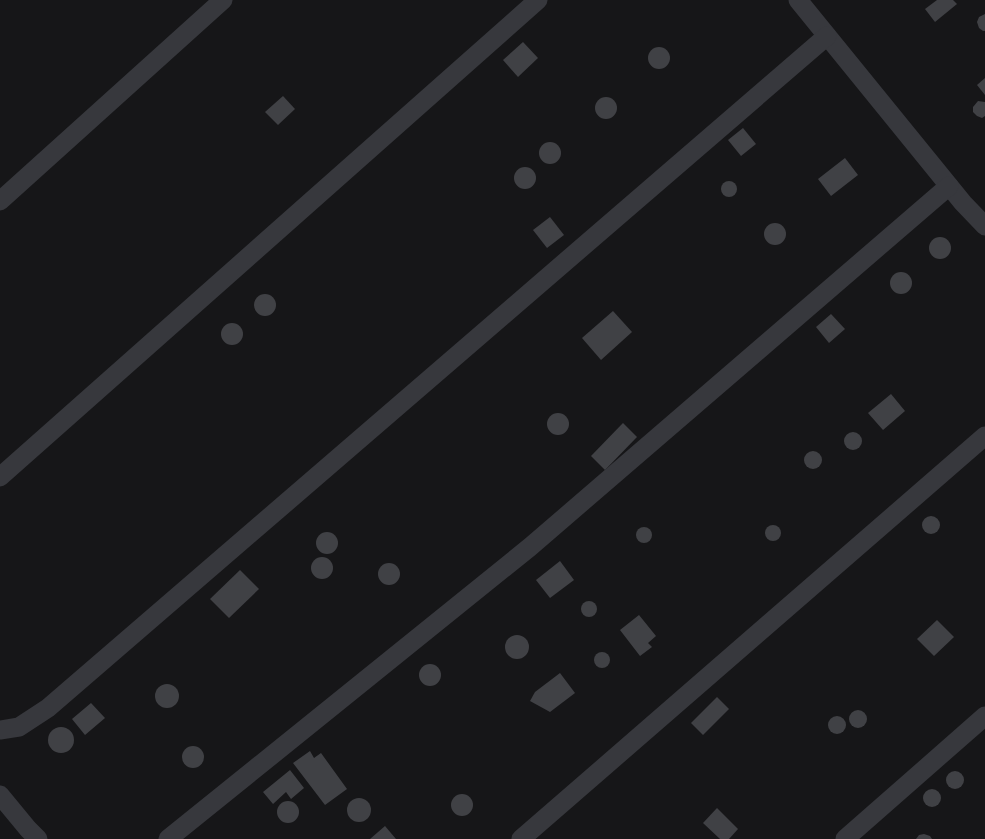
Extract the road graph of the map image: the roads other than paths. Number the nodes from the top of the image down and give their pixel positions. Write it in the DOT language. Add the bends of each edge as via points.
graph roads {
  1 [pos="224,0"];
  2 [pos="538,0"];
  3 [pos="798,0"];
  4 [pos="827,36"];
  5 [pos="949,186"];
  6 [pos="0,201"];
  7 [pos="982,219"];
  8 [pos="985,436"];
  9 [pos="0,477"];
  10 [pos="985,716"];
  11 [pos="0,730"];
  12 [pos="0,795"];
  13 [pos="38,839"];
  14 [pos="168,839"];
  15 [pos="521,839"];
  16 [pos="845,839"];
  1 -- 6 [label="street"];
  2 -- 9 [label="street"];
  3 -- 4 [label="street"];
  4 -- 5 [label="street"];
  4 -- 11 [label="street" via="48,708 20,727"];
  5 -- 7 [label="street" via="963,203"];
  5 -- 14 [label="street" via="530,546"];
  8 -- 15 [label="street"];
  10 -- 16 [label="street"];
  12 -- 13 [label="street"];
}
